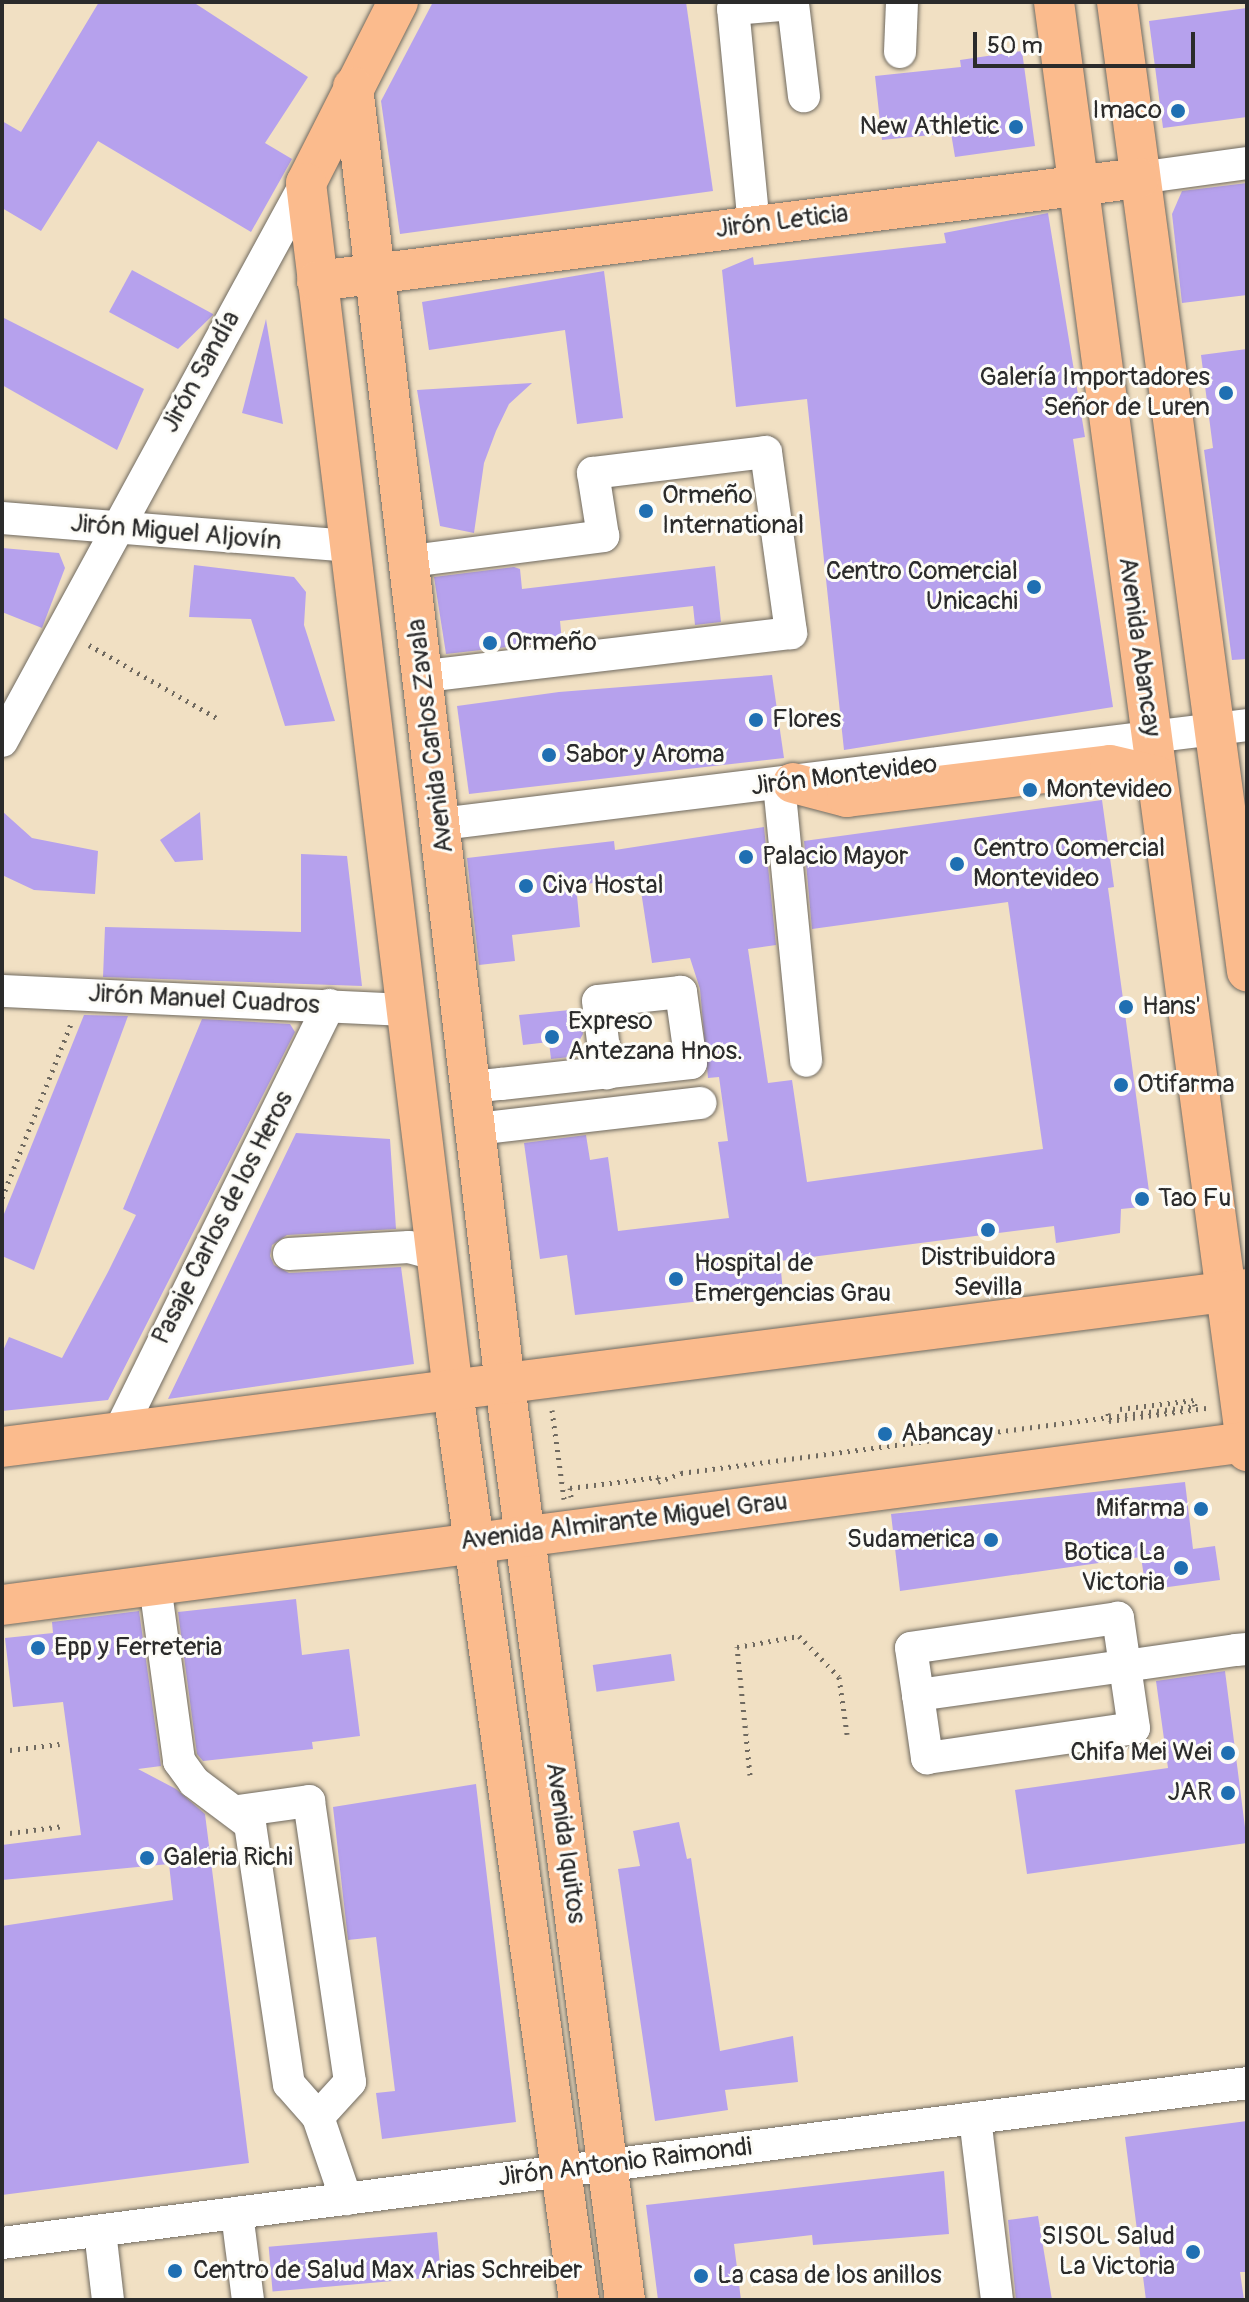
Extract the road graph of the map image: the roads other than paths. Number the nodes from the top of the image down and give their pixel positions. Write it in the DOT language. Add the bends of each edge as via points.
graph roads {
  1 [pos="398,2"];
  2 [pos="902,2"];
  3 [pos="1054,2"];
  4 [pos="1117,2"];
  5 [pos="900,52"];
  6 [pos="353,87"];
  7 [pos="804,96"];
  8 [pos="1247,163"];
  9 [pos="1139,178"];
  10 [pos="306,183"];
  11 [pos="1076,186"];
  12 [pos="754,226"];
  13 [pos="378,274"];
  14 [pos="317,281"];
  15 [pos="2,518"];
  16 [pos="114,528"];
  17 [pos="349,546"];
  18 [pos="411,561"];
  19 [pos="424,676"];
  20 [pos="366,682"];
  21 [pos="1232,727"];
  22 [pos="2,741"];
  23 [pos="1154,757"];
  24 [pos="786,784"];
  25 [pos="441,824"];
  26 [pos="1247,971"];
  27 [pos="2,991"];
  28 [pos="329,1005"];
  29 [pos="406,1010"];
  30 [pos="806,1061"];
  31 [pos="607,1073"];
  32 [pos="471,1087"];
  33 [pos="416,1093"];
  34 [pos="700,1103"];
  35 [pos="476,1129"];
  36 [pos="289,1254"];
  37 [pos="436,1254"];
  38 [pos="1233,1295"];
  39 [pos="506,1393"];
  40 [pos="454,1400"];
  41 [pos="1231,1427"];
  42 [pos="119,1432"];
  43 [pos="2,1447"];
  44 [pos="522,1525"];
  45 [pos="473,1531"];
  46 [pos="155,1585"];
  47 [pos="2,1605"];
  48 [pos="1247,1649"];
  49 [pos="1125,1666"];
  50 [pos="918,1695"];
  51 [pos="238,1811"];
  52 [pos="1247,2083"];
  53 [pos="318,2117"];
  54 [pos="975,2118"];
  55 [pos="608,2166"];
  56 [pos="561,2171"];
  57 [pos="346,2199"];
  58 [pos="237,2213"];
  59 [pos="100,2231"];
  60 [pos="2,2243"];
  61 [pos="108,2300"];
  62 [pos="248,2300"];
  63 [pos="579,2300"];
  64 [pos="625,2300"];
  65 [pos="997,2300"];
  1 -- 6 [label="main road, Jirón Sandía"];
  2 -- 5 [label="street"];
  3 -- 11 [label="main road, Avenida Abancay"];
  4 -- 9 [label="main road"];
  6 -- 10 [label="main road, Jirón Sandía"];
  6 -- 13 [label="main road, Avenida Carlos Zavala"];
  7 -- 12 [label="street" via="793,4 733,9"];
  8 -- 9 [label="street, Jirón Leticia"];
  9 -- 11 [label="main road, Jirón Leticia"];
  9 -- 21 [label="main road"];
  10 -- 14 [label="main road"];
  10 -- 16 [label="street, Jirón Sandía"];
  11 -- 12 [label="main road, Jirón Leticia"];
  11 -- 23 [label="main road, Avenida Abancay"];
  12 -- 13 [label="main road, Jirón Leticia"];
  13 -- 14 [label="main road, Jirón Leticia"];
  13 -- 18 [label="main road, Avenida Carlos Zavala"];
  14 -- 17 [label="main road"];
  15 -- 16 [label="street, Jirón Miguel Aljovín"];
  16 -- 17 [label="street, Jirón Miguel Aljovín"];
  16 -- 22 [label="street, Jirón Sandía"];
  17 -- 20 [label="main road"];
  18 -- 19 [label="main road, Avenida Carlos Zavala"];
  18 -- 19 [label="street" via="603,536 593,473 766,452 791,633"];
  19 -- 20 [label="main road"];
  19 -- 25 [label="main road, Avenida Carlos Zavala"];
  20 -- 29 [label="main road"];
  21 -- 23 [label="street"];
  21 -- 26 [label="main road"];
  23 -- 24 [label="main road" via="847,797"];
  23 -- 38 [label="main road, Avenida Abancay"];
  24 -- 25 [label="street, Jirón Montevideo"];
  24 -- 30 [label="street"];
  25 -- 32 [label="main road, Avenida Carlos Zavala"];
  27 -- 28 [label="street, Jirón Manuel Cuadros"];
  28 -- 29 [label="street, Jirón Manuel Cuadros"];
  28 -- 42 [label="street, Pasaje Carlos de los Heros"];
  29 -- 33 [label="main road"];
  31 -- 32 [label="street"];
  32 -- 33 [label="main road"];
  32 -- 35 [label="main road, Avenida Carlos Zavala"];
  33 -- 37 [label="main road"];
  34 -- 35 [label="street"];
  35 -- 39 [label="main road, Avenida Carlos Zavala"];
  36 -- 37 [label="street" via="409,1247"];
  37 -- 40 [label="main road"];
  38 -- 39 [label="main road"];
  38 -- 41 [label="main road, Avenida Abancay"];
  39 -- 40 [label="main road"];
  39 -- 44 [label="main road, Avenida Iquitos"];
  40 -- 42 [label="main road"];
  40 -- 45 [label="main road, Avenida Iquitos"];
  41 -- 44 [label="main road, Avenida Almirante Miguel Grau"];
  42 -- 43 [label="main road"];
  44 -- 45 [label="main road, Avenida Almirante Miguel Grau"];
  44 -- 55 [label="main road, Avenida Iquitos"];
  45 -- 46 [label="main road, Avenida Almirante Miguel Grau"];
  45 -- 56 [label="main road, Avenida Iquitos"];
  46 -- 47 [label="main road, Avenida Almirante Miguel Grau"];
  46 -- 51 [label="street" via="179,1761 194,1782"];
  48 -- 49 [label="street"];
  49 -- 50 [label="street"];
  49 -- 50 [label="street" via="1118,1618 911,1648"];
  49 -- 50 [label="street" via="1134,1728 927,1758"];
  51 -- 53 [label="street" via="250,1824 289,2084"];
  51 -- 53 [label="street" via="309,1801 350,2082"];
  52 -- 54 [label="street, Jirón Antonio Raimondi"];
  53 -- 57 [label="street"];
  54 -- 55 [label="street, Jirón Antonio Raimondi"];
  54 -- 65 [label="street"];
  55 -- 56 [label="street, Jirón Antonio Raimondi"];
  55 -- 64 [label="main road, Avenida Iquitos"];
  56 -- 57 [label="street, Jirón Antonio Raimondi"];
  56 -- 63 [label="main road, Avenida Iquitos"];
  57 -- 58 [label="street, Jirón Antonio Raimondi"];
  58 -- 59 [label="street, Jirón Antonio Raimondi"];
  58 -- 62 [label="street"];
  59 -- 60 [label="street, Jirón Antonio Raimondi"];
  59 -- 61 [label="street"];
}
